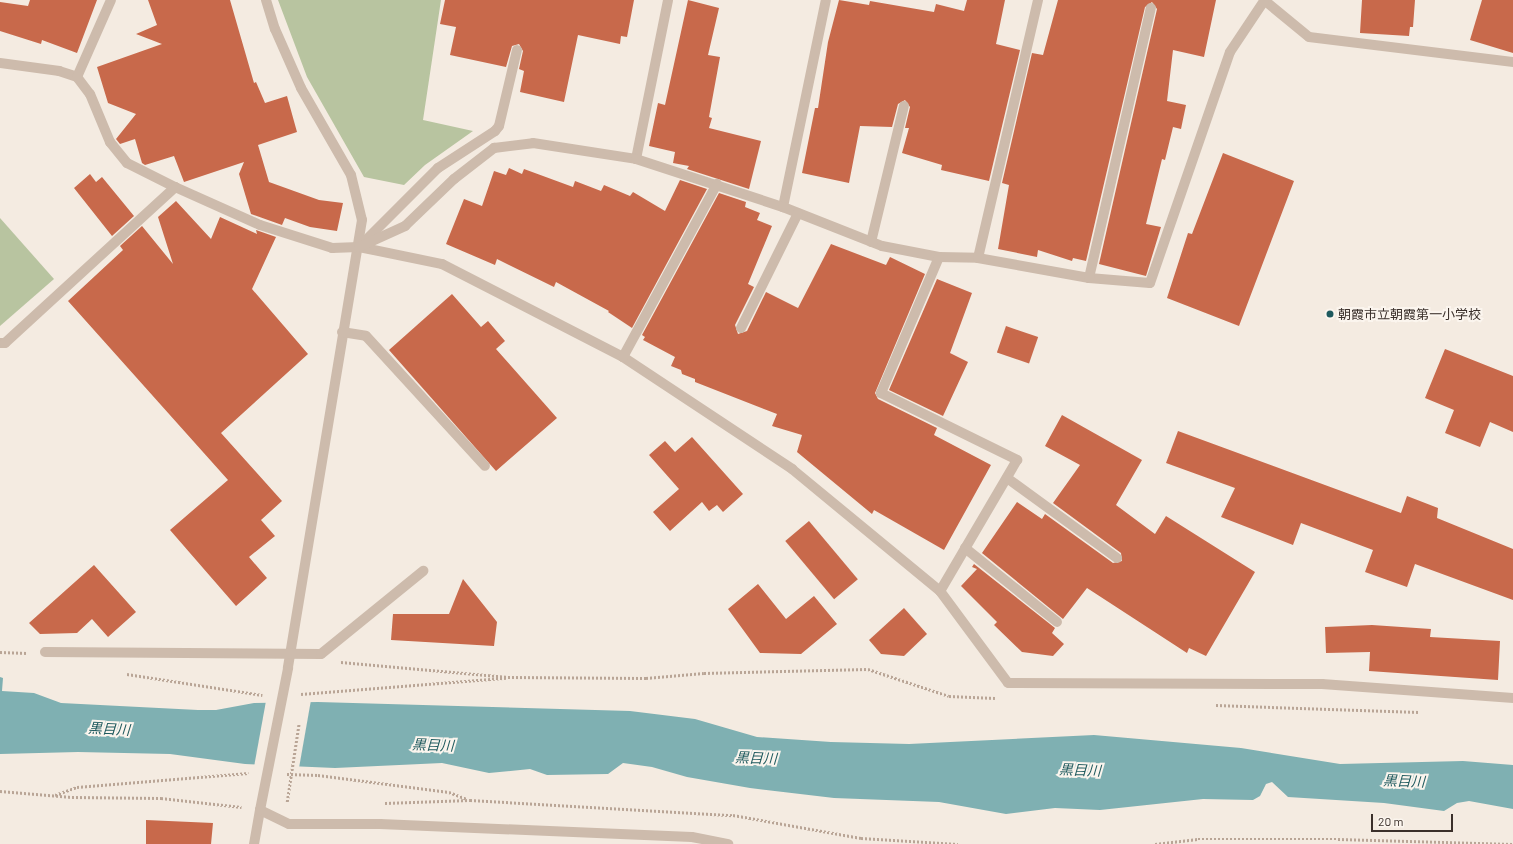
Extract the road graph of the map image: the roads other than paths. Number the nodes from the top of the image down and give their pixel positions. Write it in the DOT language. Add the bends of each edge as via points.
graph roads {
  1 [pos="111,0"];
  2 [pos="266,0"];
  3 [pos="668,0"];
  4 [pos="826,0"];
  5 [pos="1038,0"];
  6 [pos="1264,0"];
  7 [pos="1151,8"];
  8 [pos="517,50"];
  9 [pos="1513,62"];
  10 [pos="0,63"];
  11 [pos="77,77"];
  12 [pos="904,106"];
  13 [pos="636,159"];
  14 [pos="717,184"];
  15 [pos="175,187"];
  16 [pos="783,207"];
  17 [pos="798,213"];
  18 [pos="871,242"];
  19 [pos="358,247"];
  20 [pos="939,257"];
  21 [pos="978,258"];
  22 [pos="1089,278"];
  23 [pos="741,328"];
  24 [pos="342,332"];
  25 [pos="0,343"];
  26 [pos="623,356"];
  27 [pos="485,466"];
  28 [pos="1006,478"];
  29 [pos="965,548"];
  30 [pos="1117,558"];
  31 [pos="423,571"];
  32 [pos="940,591"];
  33 [pos="1057,622"];
  34 [pos="45,652"];
  35 [pos="292,652"];
  36 [pos="1513,698"];
  37 [pos="260,810"];
  38 [pos="254,844"];
  39 [pos="728,844"];
  1 -- 11 [label="street"];
  2 -- 19 [label="street" via="275,29 301,88 351,175 362,220"];
  3 -- 13 [label="street"];
  4 -- 16 [label="street"];
  5 -- 21 [label="street"];
  6 -- 9 [label="street" via="1310,37"];
  6 -- 22 [label="street" via="1230,52 1150,283"];
  7 -- 22 [label="street"];
  8 -- 19 [label="street" via="499,126 495,131 438,168"];
  10 -- 11 [label="street" via="59,71"];
  11 -- 15 [label="street" via="90,94 110,142 127,163"];
  12 -- 18 [label="street"];
  13 -- 14 [label="street"];
  13 -- 19 [label="street" via="533,143 494,148 454,179 405,226"];
  14 -- 16 [label="street"];
  14 -- 26 [label="street"];
  15 -- 19 [label="street" via="260,225 332,248"];
  15 -- 25 [label="street" via="5,343"];
  16 -- 17 [label="street"];
  17 -- 18 [label="street"];
  17 -- 23 [label="street"];
  18 -- 20 [label="street"];
  19 -- 24 [label="street"];
  19 -- 26 [label="street" via="442,264"];
  20 -- 21 [label="street"];
  20 -- 28 [label="street" via="881,393 1017,460"];
  21 -- 22 [label="street"];
  24 -- 27 [label="street" via="366,336"];
  24 -- 35 [label="street"];
  26 -- 32 [label="street" via="792,469"];
  28 -- 29 [label="street"];
  28 -- 30 [label="street"];
  29 -- 32 [label="street"];
  29 -- 33 [label="street"];
  31 -- 35 [label="street" via="330,650 314,655"];
  32 -- 36 [label="street" via="1008,683 1322,684"];
  34 -- 35 [label="street"];
  35 -- 37 [label="street, bridge"];
  37 -- 38 [label="street"];
  37 -- 39 [label="street" via="289,824 388,824 692,837"];
}
